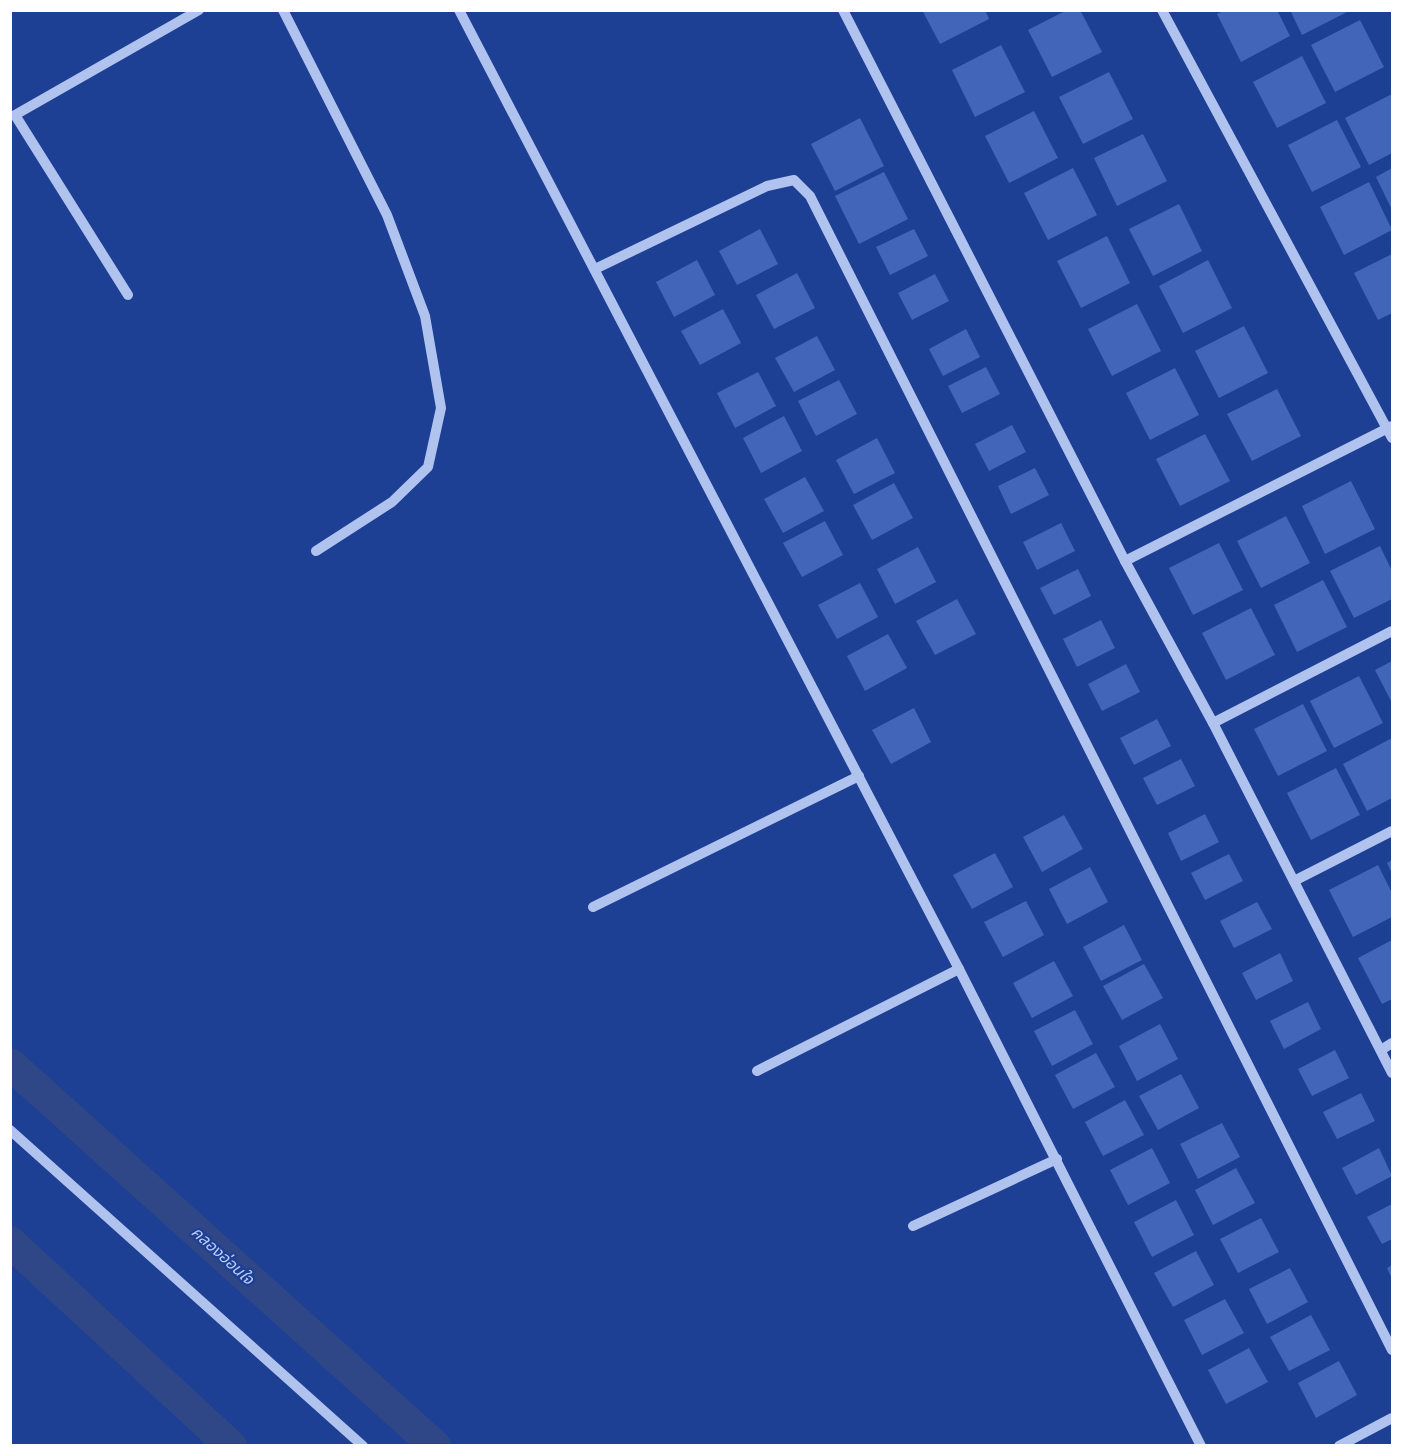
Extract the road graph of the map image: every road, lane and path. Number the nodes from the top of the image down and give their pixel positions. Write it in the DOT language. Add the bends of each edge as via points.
graph roads {
  1 [pos="199,10"];
  2 [pos="283,10"];
  3 [pos="459,10"];
  4 [pos="843,10"];
  5 [pos="1162,10"];
  6 [pos="13,112"];
  7 [pos="595,269"];
  8 [pos="128,295"];
  9 [pos="1391,431"];
  10 [pos="316,551"];
  11 [pos="1125,561"];
  12 [pos="1392,631"];
  13 [pos="1213,723"];
  14 [pos="859,776"];
  15 [pos="1392,831"];
  16 [pos="1294,881"];
  17 [pos="593,907"];
  18 [pos="959,969"];
  19 [pos="1392,1043"];
  20 [pos="1381,1050"];
  21 [pos="757,1071"];
  22 [pos="1392,1073"];
  23 [pos="10,1130"];
  24 [pos="1057,1159"];
  25 [pos="913,1226"];
  26 [pos="1392,1350"];
  27 [pos="1392,1418"];
  28 [pos="363,1446"];
  29 [pos="1201,1446"];
  30 [pos="1339,1446"];
  1 -- 6 [label="street"];
  2 -- 10 [label="street" via="387,215 425,316 441,408 428,467 392,502"];
  3 -- 7 [label="street"];
  4 -- 11 [label="street"];
  5 -- 9 [label="street"];
  6 -- 8 [label="street"];
  7 -- 14 [label="street"];
  7 -- 26 [label="street" via="767,186 794,180 810,196"];
  9 -- 11 [label="street"];
  11 -- 13 [label="street"];
  12 -- 13 [label="street"];
  13 -- 16 [label="street"];
  14 -- 17 [label="street"];
  14 -- 18 [label="street"];
  15 -- 16 [label="street"];
  16 -- 20 [label="street"];
  18 -- 21 [label="street"];
  18 -- 24 [label="street"];
  19 -- 20 [label="street"];
  20 -- 22 [label="street"];
  23 -- 28 [label="street"];
  24 -- 25 [label="street"];
  24 -- 29 [label="street"];
  27 -- 30 [label="street"];
}
